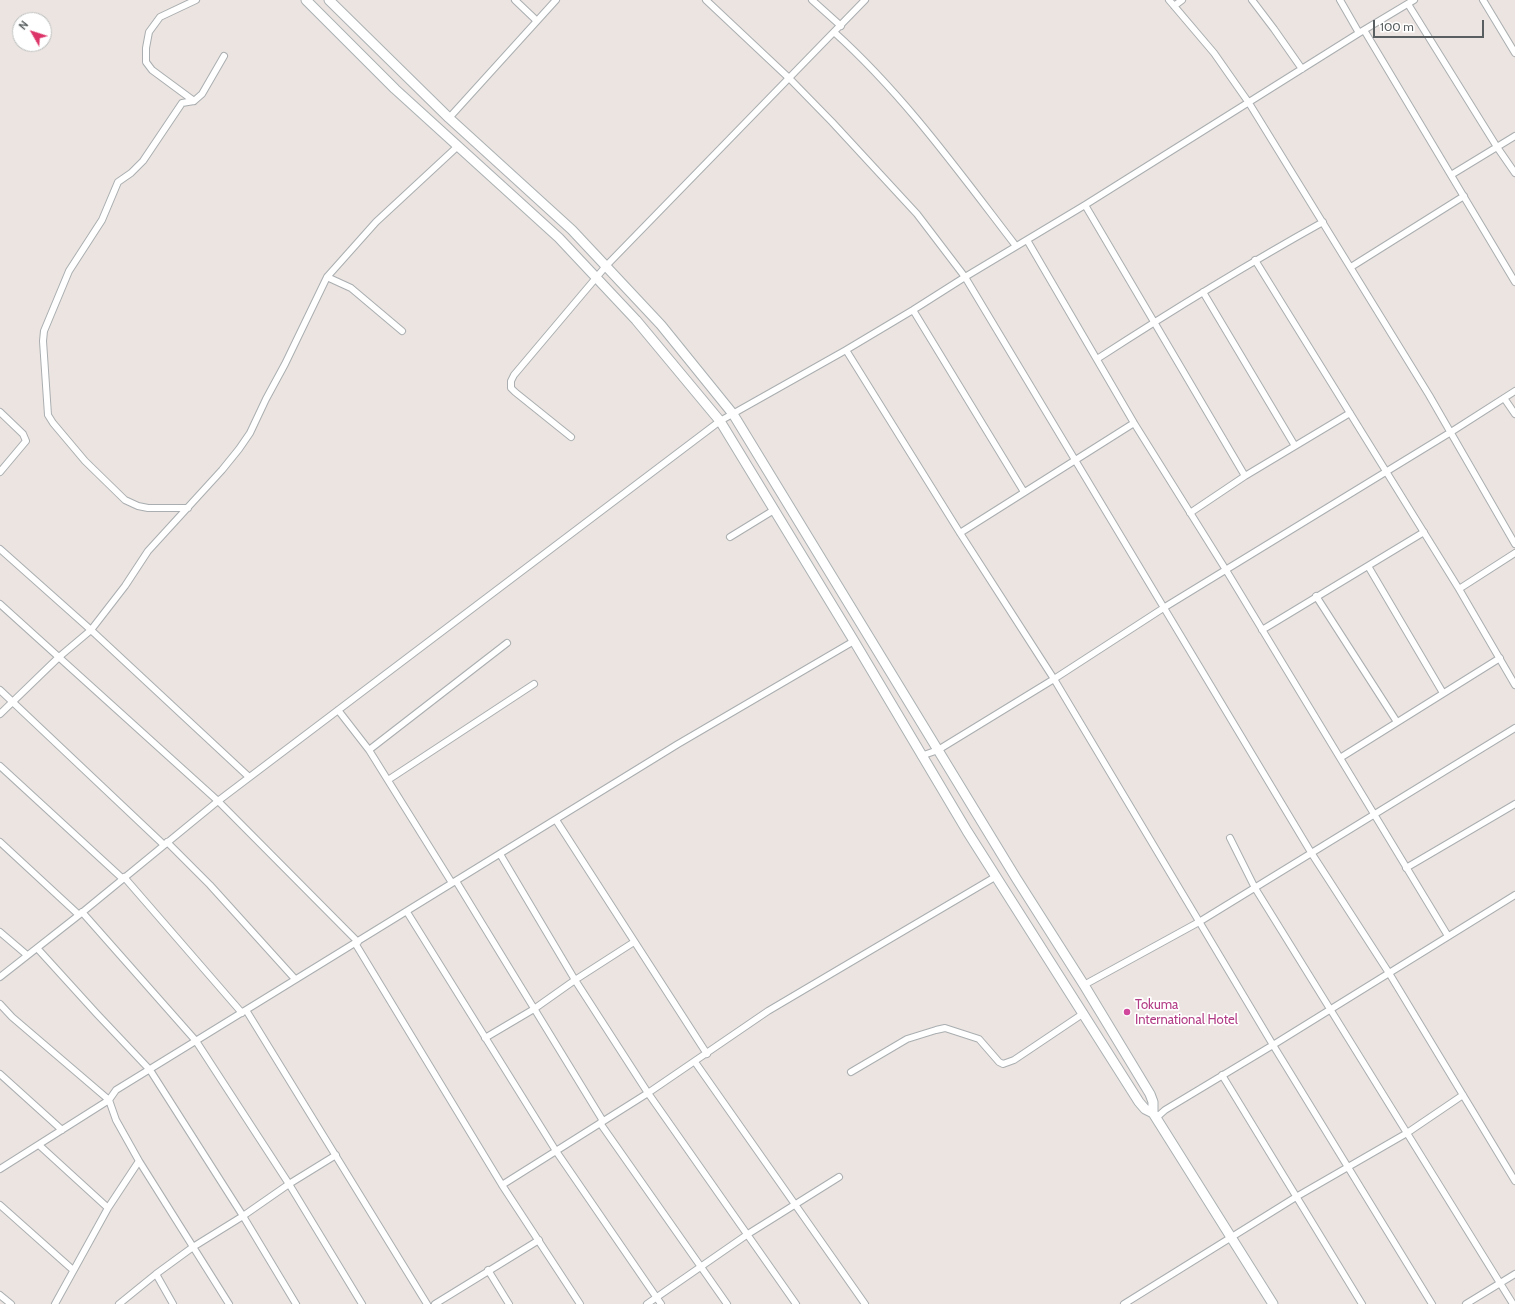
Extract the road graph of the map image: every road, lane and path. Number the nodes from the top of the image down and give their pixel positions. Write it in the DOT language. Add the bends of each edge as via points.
graph roads {
  1 [pos="196,0"];
  2 [pos="306,0"];
  3 [pos="329,0"];
  4 [pos="515,0"];
  5 [pos="556,0"];
  6 [pos="706,0"];
  7 [pos="812,0"];
  8 [pos="865,0"];
  9 [pos="1169,0"];
  10 [pos="1182,0"];
  11 [pos="1252,0"];
  12 [pos="1340,0"];
  13 [pos="1414,0"];
  14 [pos="1483,0"];
  15 [pos="1408,4"];
  16 [pos="1174,6"];
  17 [pos="537,21"];
  18 [pos="840,26"];
  19 [pos="1362,31"];
  20 [pos="834,32"];
  21 [pos="1515,53"];
  22 [pos="224,56"];
  23 [pos="1302,69"];
  24 [pos="790,79"];
  25 [pos="194,101"];
  26 [pos="1249,103"];
  27 [pos="449,118"];
  28 [pos="1515,136"];
  29 [pos="458,146"];
  30 [pos="1497,147"];
  31 [pos="1515,173"];
  32 [pos="1451,175"];
  33 [pos="1464,196"];
  34 [pos="1085,205"];
  35 [pos="1323,222"];
  36 [pos="1027,240"];
  37 [pos="1016,246"];
  38 [pos="1256,260"];
  39 [pos="606,266"];
  40 [pos="1351,268"];
  41 [pos="327,277"];
  42 [pos="596,277"];
  43 [pos="965,277"];
  44 [pos="1515,282"];
  45 [pos="1202,292"];
  46 [pos="914,310"];
  47 [pos="1153,322"];
  48 [pos="402,331"];
  49 [pos="846,350"];
  50 [pos="1097,359"];
  51 [pos="1515,391"];
  52 [pos="1504,398"];
  53 [pos="0,412"];
  54 [pos="733,414"];
  55 [pos="1350,414"];
  56 [pos="1515,414"];
  57 [pos="720,421"];
  58 [pos="1134,423"];
  59 [pos="1451,432"];
  60 [pos="571,437"];
  61 [pos="1295,446"];
  62 [pos="1076,460"];
  63 [pos="1386,471"];
  64 [pos="0,472"];
  65 [pos="1245,476"];
  66 [pos="1024,492"];
  67 [pos="188,508"];
  68 [pos="774,510"];
  69 [pos="1190,513"];
  70 [pos="1424,532"];
  71 [pos="960,533"];
  72 [pos="730,537"];
  73 [pos="1515,544"];
  74 [pos="0,549"];
  75 [pos="1515,553"];
  76 [pos="1368,566"];
  77 [pos="1226,570"];
  78 [pos="1459,589"];
  79 [pos="1316,596"];
  80 [pos="0,604"];
  81 [pos="1165,607"];
  82 [pos="91,630"];
  83 [pos="1262,630"];
  84 [pos="854,641"];
  85 [pos="507,643"];
  86 [pos="59,656"];
  87 [pos="1500,658"];
  88 [pos="1054,679"];
  89 [pos="534,684"];
  90 [pos="1515,685"];
  91 [pos="0,690"];
  92 [pos="1443,693"];
  93 [pos="13,702"];
  94 [pos="338,710"];
  95 [pos="0,714"];
  96 [pos="1397,722"];
  97 [pos="1515,728"];
  98 [pos="369,750"];
  99 [pos="938,750"];
  100 [pos="922,756"];
  101 [pos="1340,758"];
  102 [pos="0,766"];
  103 [pos="249,777"];
  104 [pos="388,780"];
  105 [pos="218,801"];
  106 [pos="1515,804"];
  107 [pos="1374,815"];
  108 [pos="556,820"];
  109 [pos="1230,838"];
  110 [pos="0,842"];
  111 [pos="166,844"];
  112 [pos="500,854"];
  113 [pos="1312,854"];
  114 [pos="1406,868"];
  115 [pos="995,877"];
  116 [pos="124,878"];
  117 [pos="454,882"];
  118 [pos="1255,888"];
  119 [pos="1515,895"];
  120 [pos="407,912"];
  121 [pos="80,914"];
  122 [pos="1199,922"];
  123 [pos="0,932"];
  124 [pos="1448,936"];
  125 [pos="357,942"];
  126 [pos="634,942"];
  127 [pos="37,948"];
  128 [pos="27,955"];
  129 [pos="1389,973"];
  130 [pos="0,977"];
  131 [pos="295,979"];
  132 [pos="574,980"];
  133 [pos="1084,985"];
  134 [pos="0,1004"];
  135 [pos="534,1009"];
  136 [pos="1331,1009"];
  137 [pos="244,1012"];
  138 [pos="1084,1013"];
  139 [pos="485,1038"];
  140 [pos="196,1041"];
  141 [pos="1273,1045"];
  142 [pos="707,1054"];
  143 [pos="695,1062"];
  144 [pos="150,1070"];
  145 [pos="851,1072"];
  146 [pos="0,1074"];
  147 [pos="1222,1075"];
  148 [pos="648,1093"];
  149 [pos="1463,1095"];
  150 [pos="109,1100"];
  151 [pos="1154,1115"];
  152 [pos="602,1122"];
  153 [pos="62,1130"];
  154 [pos="1407,1133"];
  155 [pos="38,1145"];
  156 [pos="556,1151"];
  157 [pos="336,1155"];
  158 [pos="139,1160"];
  159 [pos="1347,1167"];
  160 [pos="0,1169"];
  161 [pos="839,1177"];
  162 [pos="1515,1181"];
  163 [pos="289,1184"];
  164 [pos="502,1185"];
  165 [pos="1296,1197"];
  166 [pos="0,1205"];
  167 [pos="795,1205"];
  168 [pos="108,1208"];
  169 [pos="243,1216"];
  170 [pos="748,1234"];
  171 [pos="1231,1237"];
  172 [pos="539,1240"];
  173 [pos="193,1247"];
  174 [pos="701,1266"];
  175 [pos="73,1270"];
  176 [pos="488,1270"];
  177 [pos="156,1274"];
  178 [pos="1515,1274"];
  179 [pos="1500,1283"];
  180 [pos="0,1296"];
  181 [pos="656,1298"];
  182 [pos="437,1303"];
  183 [pos="11,1304"];
  184 [pos="55,1304"];
  185 [pos="119,1304"];
  186 [pos="173,1304"];
  187 [pos="229,1304"];
  188 [pos="296,1304"];
  189 [pos="362,1304"];
  190 [pos="427,1304"];
  191 [pos="509,1304"];
  192 [pos="580,1304"];
  193 [pos="647,1304"];
  194 [pos="660,1304"];
  195 [pos="727,1304"];
  196 [pos="796,1304"];
  197 [pos="865,1304"];
  198 [pos="1124,1304"];
  199 [pos="1273,1304"];
  200 [pos="1362,1304"];
  201 [pos="1432,1304"];
  202 [pos="1466,1304"];
  203 [pos="1513,1304"];
  1 -- 25 [label="street" via="160,17 149,32 146,48 146,62 152,70"];
  2 -- 29 [label="main road" via="395,89"];
  3 -- 27 [label="main road"];
  4 -- 17 [label="street"];
  5 -- 17 [label="street"];
  6 -- 24 [label="street"];
  7 -- 18 [label="street"];
  8 -- 18 [label="street"];
  9 -- 16 [label="street"];
  10 -- 16 [label="street"];
  11 -- 23 [label="street"];
  12 -- 19 [label="street"];
  13 -- 15 [label="street"];
  14 -- 21 [label="street"];
  15 -- 19 [label="street"];
  15 -- 30 [label="street"];
  16 -- 26 [label="street" via="1214,53"];
  17 -- 27 [label="street"];
  18 -- 20 [label="street"];
  19 -- 23 [label="street"];
  19 -- 32 [label="street"];
  20 -- 24 [label="street"];
  20 -- 37 [label="street" via="908,108"];
  22 -- 25 [label="street" via="202,94"];
  23 -- 26 [label="street"];
  24 -- 39 [label="street"];
  24 -- 43 [label="street" via="916,214"];
  25 -- 67 [label="street" via="182,104 143,161 118,182 102,220 69,271 44,331 43,341 48,415 85,461 125,500 138,506"];
  26 -- 34 [label="street"];
  26 -- 35 [label="street"];
  27 -- 39 [label="main road" via="572,230"];
  28 -- 30 [label="street"];
  29 -- 41 [label="street" via="376,222"];
  29 -- 42 [label="main road" via="559,238"];
  30 -- 31 [label="street"];
  30 -- 32 [label="street"];
  32 -- 33 [label="street"];
  33 -- 40 [label="street"];
  33 -- 44 [label="street"];
  34 -- 36 [label="street"];
  34 -- 47 [label="street"];
  35 -- 38 [label="street"];
  35 -- 40 [label="street"];
  36 -- 37 [label="street"];
  36 -- 50 [label="street"];
  37 -- 43 [label="street"];
  38 -- 45 [label="street"];
  38 -- 55 [label="street"];
  39 -- 42 [label="street"];
  39 -- 54 [label="main road" via="661,325"];
  40 -- 59 [label="street"];
  41 -- 48 [label="street" via="351,288"];
  41 -- 67 [label="street" via="250,433"];
  42 -- 57 [label="main road" via="636,320"];
  42 -- 60 [label="street" via="511,381 511,388 515,392"];
  43 -- 46 [label="street"];
  43 -- 62 [label="street"];
  45 -- 47 [label="street"];
  45 -- 61 [label="street"];
  46 -- 49 [label="street"];
  46 -- 66 [label="street"];
  47 -- 50 [label="street"];
  47 -- 65 [label="street"];
  49 -- 54 [label="street"];
  49 -- 71 [label="street"];
  50 -- 58 [label="street"];
  51 -- 52 [label="street"];
  52 -- 56 [label="street"];
  52 -- 59 [label="street"];
  53 -- 64 [label="street" via="23,434 26,441"];
  54 -- 57 [label="street"];
  54 -- 99 [label="main road"];
  55 -- 61 [label="street"];
  55 -- 63 [label="street"];
  57 -- 68 [label="main road"];
  57 -- 94 [label="street"];
  58 -- 62 [label="street"];
  58 -- 69 [label="street"];
  59 -- 63 [label="street"];
  59 -- 73 [label="street"];
  61 -- 65 [label="street"];
  62 -- 66 [label="street"];
  62 -- 81 [label="street"];
  63 -- 70 [label="street"];
  63 -- 77 [label="street"];
  65 -- 69 [label="street"];
  66 -- 71 [label="street"];
  67 -- 82 [label="street" via="148,552"];
  68 -- 72 [label="street"];
  68 -- 84 [label="main road"];
  69 -- 77 [label="street"];
  70 -- 76 [label="street"];
  70 -- 78 [label="street"];
  71 -- 88 [label="street"];
  74 -- 82 [label="street"];
  75 -- 78 [label="street"];
  76 -- 79 [label="street"];
  76 -- 92 [label="street"];
  77 -- 81 [label="street"];
  77 -- 83 [label="street"];
  78 -- 87 [label="street"];
  79 -- 83 [label="street"];
  79 -- 96 [label="street"];
  80 -- 86 [label="street"];
  81 -- 88 [label="street"];
  81 -- 113 [label="street"];
  82 -- 86 [label="street"];
  82 -- 103 [label="street"];
  83 -- 101 [label="street"];
  84 -- 100 [label="main road"];
  84 -- 108 [label="street" via="678,744"];
  85 -- 98 [label="street"];
  86 -- 93 [label="street"];
  86 -- 105 [label="street"];
  87 -- 90 [label="street"];
  87 -- 92 [label="street"];
  88 -- 99 [label="street"];
  88 -- 122 [label="street"];
  89 -- 104 [label="street"];
  91 -- 93 [label="street"];
  92 -- 96 [label="street"];
  93 -- 95 [label="street"];
  93 -- 111 [label="street"];
  94 -- 98 [label="street"];
  94 -- 103 [label="street"];
  96 -- 101 [label="street"];
  97 -- 107 [label="street"];
  98 -- 104 [label="street"];
  99 -- 100 [label="street"];
  99 -- 133 [label="main road"];
  100 -- 115 [label="main road"];
  101 -- 107 [label="street"];
  102 -- 116 [label="street"];
  103 -- 105 [label="street"];
  104 -- 117 [label="street"];
  105 -- 111 [label="street"];
  105 -- 125 [label="street"];
  106 -- 114 [label="street"];
  107 -- 113 [label="street"];
  107 -- 114 [label="street"];
  108 -- 112 [label="street"];
  108 -- 126 [label="street"];
  109 -- 118 [label="street"];
  110 -- 121 [label="street"];
  111 -- 116 [label="street"];
  111 -- 131 [label="street" via="210,885"];
  112 -- 117 [label="street"];
  112 -- 132 [label="street"];
  113 -- 118 [label="street"];
  113 -- 129 [label="street"];
  114 -- 124 [label="street"];
  115 -- 138 [label="main road"];
  115 -- 142 [label="street" via="768,1011"];
  116 -- 121 [label="street"];
  116 -- 137 [label="street"];
  117 -- 120 [label="street"];
  117 -- 135 [label="street"];
  118 -- 122 [label="street"];
  118 -- 136 [label="street"];
  119 -- 124 [label="street"];
  120 -- 125 [label="street"];
  120 -- 139 [label="street"];
  121 -- 127 [label="street"];
  121 -- 140 [label="street"];
  122 -- 133 [label="street"];
  122 -- 141 [label="street"];
  123 -- 128 [label="street"];
  124 -- 129 [label="street"];
  125 -- 131 [label="street"];
  125 -- 164 [label="street"];
  126 -- 132 [label="street"];
  126 -- 142 [label="street"];
  127 -- 128 [label="street"];
  127 -- 144 [label="street"];
  128 -- 130 [label="street"];
  129 -- 136 [label="street"];
  129 -- 149 [label="street"];
  131 -- 137 [label="street"];
  132 -- 135 [label="street"];
  132 -- 148 [label="street"];
  133 -- 151 [label="main road" via="1150,1094"];
  134 -- 150 [label="street"];
  135 -- 139 [label="street"];
  135 -- 152 [label="street"];
  136 -- 141 [label="street"];
  136 -- 154 [label="street"];
  137 -- 140 [label="street"];
  137 -- 157 [label="street"];
  138 -- 145 [label="street" via="1014,1060 1003,1064 979,1039 946,1028 907,1039"];
  138 -- 151 [label="main road" via="1139,1102"];
  139 -- 156 [label="street"];
  140 -- 144 [label="street"];
  140 -- 163 [label="street"];
  141 -- 147 [label="street"];
  141 -- 159 [label="street"];
  142 -- 143 [label="street"];
  143 -- 148 [label="street"];
  143 -- 167 [label="street"];
  144 -- 150 [label="street" via="116,1090"];
  144 -- 169 [label="street"];
  146 -- 153 [label="street"];
  147 -- 151 [label="street"];
  147 -- 165 [label="street"];
  148 -- 152 [label="street"];
  148 -- 170 [label="street"];
  149 -- 154 [label="street"];
  149 -- 162 [label="street"];
  150 -- 153 [label="street"];
  150 -- 158 [label="street" via="116,1120"];
  151 -- 171 [label="main road"];
  152 -- 156 [label="street"];
  152 -- 174 [label="street"];
  153 -- 155 [label="street"];
  154 -- 159 [label="street"];
  154 -- 179 [label="street"];
  155 -- 160 [label="street"];
  155 -- 168 [label="street"];
  156 -- 164 [label="street"];
  156 -- 181 [label="street"];
  157 -- 163 [label="street"];
  157 -- 190 [label="street"];
  158 -- 168 [label="street"];
  158 -- 173 [label="street"];
  159 -- 165 [label="street"];
  159 -- 201 [label="street"];
  161 -- 167 [label="street"];
  163 -- 169 [label="street"];
  163 -- 189 [label="street"];
  164 -- 172 [label="street"];
  165 -- 171 [label="street"];
  165 -- 200 [label="street"];
  166 -- 175 [label="street"];
  167 -- 170 [label="street"];
  167 -- 197 [label="street"];
  168 -- 175 [label="street"];
  169 -- 173 [label="street"];
  169 -- 188 [label="street"];
  170 -- 174 [label="street"];
  170 -- 196 [label="street"];
  171 -- 198 [label="street"];
  171 -- 199 [label="main road"];
  172 -- 176 [label="street"];
  172 -- 192 [label="street"];
  173 -- 177 [label="street"];
  173 -- 187 [label="street"];
  174 -- 181 [label="street"];
  174 -- 195 [label="street"];
  175 -- 184 [label="street"];
  176 -- 182 [label="street"];
  176 -- 191 [label="street"];
  177 -- 185 [label="street"];
  177 -- 186 [label="street"];
  178 -- 179 [label="street"];
  179 -- 202 [label="street"];
  179 -- 203 [label="street"];
  180 -- 183 [label="street"];
  181 -- 193 [label="street"];
  181 -- 194 [label="street"];
}
